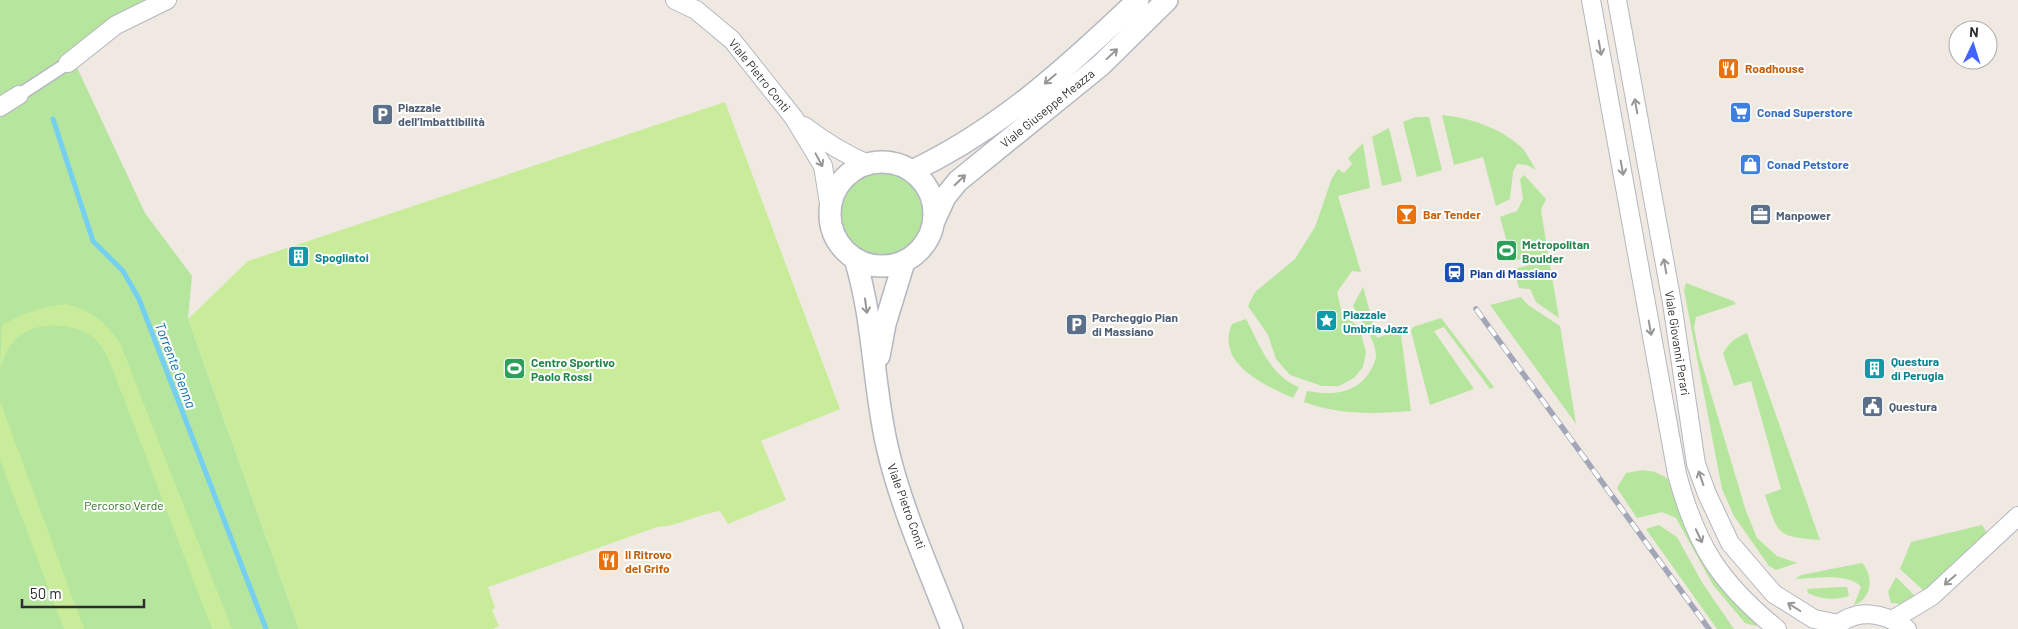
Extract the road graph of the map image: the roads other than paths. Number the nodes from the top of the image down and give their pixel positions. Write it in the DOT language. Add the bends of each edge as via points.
graph roads {
  1 [pos="167,0"];
  2 [pos="676,0"];
  3 [pos="1138,0"];
  4 [pos="1167,0"];
  5 [pos="1591,0"];
  6 [pos="1617,0"];
  7 [pos="66,64"];
  8 [pos="19,95"];
  9 [pos="0,106"];
  10 [pos="794,118"];
  11 [pos="868,164"];
  12 [pos="912,171"];
  13 [pos="830,209"];
  14 [pos="934,221"];
  15 [pos="855,259"];
  16 [pos="904,262"];
  17 [pos="876,378"];
  18 [pos="2018,516"];
  19 [pos="1900,624"];
  20 [pos="1836,626"];
  21 [pos="952,629"];
  22 [pos="1777,629"];
  1 -- 7 [label="street" via="116,25"];
  2 -- 10 [label="street, Viale Pietro Conti" via="696,10 732,40"];
  3 -- 12 [label="street, Viale Giuseppe Meazza, one-way" via="1071,62 998,122 950,153"];
  14 -- 4 [label="street, Viale Giuseppe Meazza, one-way" via="945,197 958,181 1101,65"];
  5 -- 22 [label="street, Viale Giovanni Perari, one-way" via="1686,509 1710,559 1733,589"];
  20 -- 6 [label="street, Viale Giovanni Perari, one-way" via="1814,620 1774,594 1730,543 1696,464 1672,303"];
  7 -- 8 [label="street"];
  8 -- 9 [label="street"];
  10 -- 11 [label="street, Viale Pietro Conti" via="826,143"];
  10 -- 13 [label="street, Viale Pietro Conti, one-way" via="822,166"];
  11 -- 12 [label="street, Viale Pietro Conti" via="898,164"];
  11 -- 13 [label="street, Viale Pietro Conti" via="842,180"];
  12 -- 14 [label="street" via="930,193"];
  13 -- 15 [label="street, Viale Pietro Conti" via="835,238"];
  14 -- 16 [label="street" via="929,238"];
  15 -- 16 [label="street" via="871,265 888,266"];
  15 -- 17 [label="street, Viale Pietro Conti, one-way" via="863,285"];
  16 -- 17 [label="street, Viale Pietro Conti" via="885,324"];
  17 -- 21 [label="street, Viale Pietro Conti" via="891,465"];
  18 -- 19 [label="street, one-way"];
  19 -- 20 [label="street" via="1879,614 1864,614"];
}
